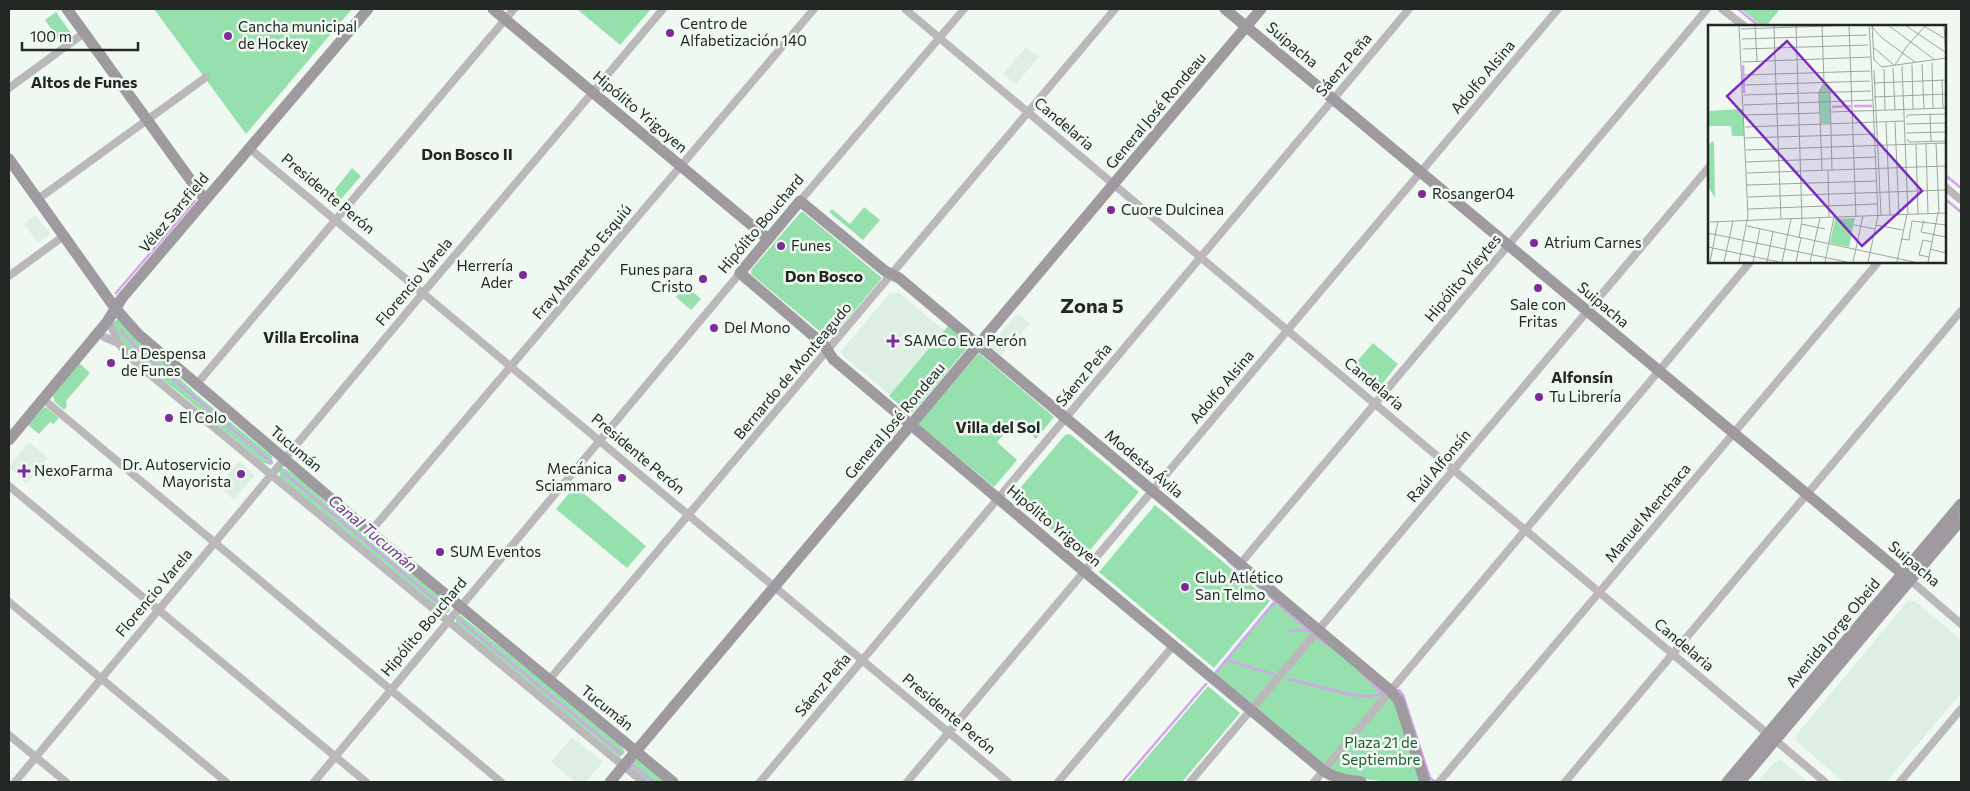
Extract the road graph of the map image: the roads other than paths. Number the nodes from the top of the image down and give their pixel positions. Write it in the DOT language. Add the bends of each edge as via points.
graph roads {
  1 [pos="67,9"];
  2 [pos="368,9"];
  3 [pos="493,9"];
  4 [pos="514,9"];
  5 [pos="663,9"];
  6 [pos="814,9"];
  7 [pos="905,9"];
  8 [pos="964,9"];
  9 [pos="1115,9"];
  10 [pos="1225,9"];
  11 [pos="1261,9"];
  12 [pos="1409,9"];
  13 [pos="1558,9"];
  14 [pos="1707,9"];
  15 [pos="1722,9"];
  16 [pos="505,19"];
  17 [pos="1743,25"];
  18 [pos="1246,26"];
  19 [pos="84,32"];
  20 [pos="939,38"];
  21 [pos="205,78"];
  22 [pos="9,88"];
  23 [pos="593,92"];
  24 [pos="1334,99"];
  25 [pos="1028,112"];
  26 [pos="147,120"];
  27 [pos="250,148"];
  28 [pos="9,159"];
  29 [pos="681,166"];
  30 [pos="1708,167"];
  31 [pos="1421,172"];
  32 [pos="1114,184"];
  33 [pos="1945,187"];
  34 [pos="38,199"];
  35 [pos="205,200"];
  36 [pos="1961,200"];
  37 [pos="800,201"];
  38 [pos="335,220"];
  39 [pos="64,235"];
  40 [pos="768,239"];
  41 [pos="1509,245"];
  42 [pos="1201,257"];
  43 [pos="1750,262"];
  44 [pos="1878,262"];
  45 [pos="740,273"];
  46 [pos="892,274"];
  47 [pos="9,276"];
  48 [pos="423,293"];
  49 [pos="115,308"];
  50 [pos="1587,311"];
  51 [pos="1961,312"];
  52 [pos="107,322"];
  53 [pos="1288,330"];
  54 [pos="98,332"];
  55 [pos="118,344"];
  56 [pos="978,345"];
  57 [pos="828,350"];
  58 [pos="511,367"];
  59 [pos="1660,372"];
  60 [pos="196,385"];
  61 [pos="43,399"];
  62 [pos="1376,403"];
  63 [pos="1066,418"];
  64 [pos="911,425"];
  65 [pos="1734,433"];
  66 [pos="9,440"];
  67 [pos="599,440"];
  68 [pos="284,459"];
  69 [pos="1454,469"];
  70 [pos="271,475"];
  71 [pos="9,486"];
  72 [pos="1153,491"];
  73 [pos="1807,494"];
  74 [pos="998,499"];
  75 [pos="1961,504"];
  76 [pos="689,516"];
  77 [pos="1961,520"];
  78 [pos="1527,530"];
  79 [pos="370,532"];
  80 [pos="215,542"];
  81 [pos="1240,564"];
  82 [pos="1085,572"];
  83 [pos="1906,577"];
  84 [pos="775,587"];
  85 [pos="1600,592"];
  86 [pos="9,602"];
  87 [pos="460,607"];
  88 [pos="159,610"];
  89 [pos="448,620"];
  90 [pos="1961,624"];
  91 [pos="1318,630"];
  92 [pos="1173,646"];
  93 [pos="1673,654"];
  94 [pos="862,660"];
  95 [pos="101,679"];
  96 [pos="549,680"];
  97 [pos="391,690"];
  98 [pos="1391,691"];
  99 [pos="1961,709"];
  100 [pos="1251,710"];
  101 [pos="948,733"];
  102 [pos="9,735"];
  103 [pos="1771,737"];
  104 [pos="635,751"];
  105 [pos="335,756"];
  106 [pos="36,757"];
  107 [pos="623,766"];
  108 [pos="1324,771"];
  109 [pos="15,782"];
  110 [pos="66,782"];
  111 [pos="226,782"];
  112 [pos="314,782"];
  113 [pos="366,782"];
  114 [pos="501,782"];
  115 [pos="610,782"];
  116 [pos="643,782"];
  117 [pos="672,782"];
  118 [pos="760,782"];
  119 [pos="907,782"];
  120 [pos="1008,782"];
  121 [pos="1058,782"];
  122 [pos="1190,782"];
  123 [pos="1314,782"];
  124 [pos="1361,782"];
  125 [pos="1425,782"];
  126 [pos="1439,782"];
  127 [pos="1565,782"];
  128 [pos="1727,782"];
  129 [pos="1740,782"];
  130 [pos="1825,782"];
  131 [pos="1900,782"];
  1 -- 19 [label="street"];
  2 -- 27 [label="street, Vélez Sarsfield"];
  3 -- 16 [label="street, Hipólito Yrigoyen"];
  4 -- 16 [label="street"];
  5 -- 23 [label="street, Florencio Varela"];
  6 -- 29 [label="street, Fray Mamerto Esquiú"];
  7 -- 20 [label="street, Candelaria"];
  8 -- 20 [label="street, Hipólito Bouchard"];
  9 -- 25 [label="street, Bernardo de Monteagudo"];
  10 -- 18 [label="street, Suipacha"];
  11 -- 18 [label="street, General José Rondeau"];
  12 -- 24 [label="street, Sáenz Peña"];
  13 -- 31 [label="street, Adolfo Alsina"];
  14 -- 41 [label="street, Hipólito Vieytes"];
  15 -- 17 [label="street"];
  16 -- 23 [label="street, Hipólito Yrigoyen"];
  16 -- 38 [label="street"];
  18 -- 24 [label="street, Suipacha"];
  18 -- 32 [label="street, General José Rondeau"];
  19 -- 22 [label="street"];
  19 -- 26 [label="street"];
  20 -- 25 [label="street, Candelaria"];
  20 -- 37 [label="street, Hipólito Bouchard"];
  21 -- 26 [label="street"];
  23 -- 29 [label="street, Hipólito Yrigoyen"];
  23 -- 48 [label="street, Florencio Varela"];
  24 -- 31 [label="street, Suipacha"];
  24 -- 42 [label="street, Sáenz Peña"];
  25 -- 32 [label="street, Candelaria"];
  25 -- 46 [label="street, Bernardo de Monteagudo"];
  26 -- 34 [label="street"];
  26 -- 35 [label="street"];
  27 -- 35 [label="street, Vélez Sarsfield"];
  27 -- 38 [label="street, Presidente Perón"];
  28 -- 34 [label="street, Tucumán"];
  29 -- 40 [label="street, Hipólito Yrigoyen"];
  29 -- 58 [label="street, Fray Mamerto Esquiú"];
  30 -- 50 [label="street, Raúl Alfonsín"];
  31 -- 41 [label="street, Suipacha"];
  31 -- 53 [label="street, Adolfo Alsina"];
  32 -- 42 [label="street, Candelaria"];
  32 -- 56 [label="street, General José Rondeau"];
  33 -- 36 [label="street"];
  34 -- 39 [label="street, Tucumán"];
  35 -- 49 [label="street, Vélez Sarsfield"];
  37 -- 40 [label="street, Hipólito Bouchard"];
  37 -- 46 [label="street, Modesta Ávila"];
  38 -- 48 [label="street, Presidente Perón"];
  38 -- 60 [label="street"];
  39 -- 47 [label="street"];
  39 -- 49 [label="street, Tucumán"];
  40 -- 45 [label="street, Hipólito Bouchard"];
  41 -- 50 [label="street, Suipacha"];
  41 -- 62 [label="street, Hipólito Vieytes"];
  42 -- 53 [label="street, Candelaria"];
  42 -- 63 [label="street, Sáenz Peña"];
  43 -- 59 [label="street"];
  44 -- 65 [label="street, Manuel Menchaca"];
  45 -- 57 [label="street, Hipólito Yrigoyen"];
  45 -- 67 [label="street, Hipólito Bouchard"];
  46 -- 56 [label="street, Modesta Ávila"];
  46 -- 57 [label="street, Bernardo de Monteagudo"];
  48 -- 58 [label="street, Presidente Perón"];
  48 -- 68 [label="street, Florencio Varela"];
  49 -- 52 [label="street, Vélez Sarsfield"];
  49 -- 60 [label="street, Tucumán" via="138,334"];
  50 -- 59 [label="street, Suipacha"];
  50 -- 69 [label="street, Raúl Alfonsín"];
  51 -- 73 [label="street"];
  52 -- 54 [label="street, Vélez Sarsfield"];
  52 -- 55 [label="street"];
  53 -- 62 [label="street, Candelaria"];
  53 -- 72 [label="street, Adolfo Alsina"];
  54 -- 55 [label="street"];
  54 -- 61 [label="street, Vélez Sarsfield"];
  55 -- 70 [label="street" via="136,363"];
  56 -- 63 [label="street, Modesta Ávila"];
  56 -- 64 [label="street, General José Rondeau"];
  57 -- 64 [label="street, Hipólito Yrigoyen" via="834,359"];
  57 -- 76 [label="street, Bernardo de Monteagudo"];
  58 -- 67 [label="street, Presidente Perón"];
  58 -- 79 [label="street, Fray Mamerto Esquiú"];
  59 -- 65 [label="street, Suipacha"];
  59 -- 78 [label="street"];
  60 -- 68 [label="street, Tucumán"];
  61 -- 66 [label="street, Vélez Sarsfield"];
  61 -- 80 [label="street"];
  62 -- 69 [label="street, Candelaria"];
  62 -- 81 [label="street, Hipólito Vieytes"];
  63 -- 72 [label="street, Modesta Ávila"];
  63 -- 74 [label="street, Sáenz Peña"];
  64 -- 74 [label="street, Hipólito Yrigoyen"];
  64 -- 84 [label="street, General José Rondeau"];
  65 -- 73 [label="street, Suipacha"];
  65 -- 85 [label="street, Manuel Menchaca"];
  67 -- 76 [label="street, Presidente Perón"];
  67 -- 87 [label="street, Hipólito Bouchard"];
  68 -- 70 [label="street, Florencio Varela"];
  68 -- 79 [label="street, Tucumán"];
  69 -- 78 [label="street, Candelaria"];
  69 -- 91 [label="street, Raúl Alfonsín"];
  70 -- 80 [label="street, Florencio Varela"];
  70 -- 89 [label="street"];
  71 -- 88 [label="street"];
  72 -- 81 [label="street, Modesta Ávila"];
  72 -- 82 [label="street, Adolfo Alsina"];
  73 -- 83 [label="street, Suipacha"];
  73 -- 93 [label="street"];
  74 -- 82 [label="street, Hipólito Yrigoyen"];
  74 -- 94 [label="street, Sáenz Peña"];
  75 -- 83 [label="street, Avenida Jorge Obeid"];
  76 -- 84 [label="street, Presidente Perón"];
  76 -- 96 [label="street, Bernardo de Monteagudo"];
  77 -- 83 [label="street, Avenida Jorge Obeid"];
  78 -- 85 [label="street, Candelaria"];
  78 -- 98 [label="street"];
  79 -- 87 [label="street, Tucumán"];
  80 -- 88 [label="street, Florencio Varela"];
  80 -- 97 [label="street"];
  81 -- 91 [label="street, Modesta Ávila"];
  82 -- 92 [label="street, Hipólito Yrigoyen"];
  82 -- 101 [label="street, Adolfo Alsina"];
  83 -- 90 [label="street, Suipacha"];
  83 -- 103 [label="street, Avenida Jorge Obeid"];
  84 -- 94 [label="street, Presidente Perón"];
  84 -- 104 [label="street, General José Rondeau"];
  85 -- 93 [label="street, Candelaria"];
  85 -- 126 [label="street, Manuel Menchaca"];
  86 -- 95 [label="street"];
  87 -- 89 [label="street, Hipólito Bouchard"];
  87 -- 96 [label="street, Tucumán"];
  88 -- 95 [label="street, Florencio Varela"];
  88 -- 105 [label="street"];
  89 -- 97 [label="street, Hipólito Bouchard"];
  89 -- 107 [label="street"];
  91 -- 98 [label="street, Modesta Ávila"];
  91 -- 100 [label="street, Raúl Alfonsín"];
  92 -- 100 [label="street, Hipólito Yrigoyen"];
  92 -- 121 [label="street"];
  93 -- 103 [label="street, Candelaria"];
  93 -- 127 [label="street"];
  94 -- 101 [label="street, Presidente Perón"];
  94 -- 118 [label="street, Sáenz Peña"];
  95 -- 106 [label="street, Florencio Varela"];
  95 -- 111 [label="street"];
  96 -- 104 [label="street, Tucumán"];
  97 -- 105 [label="street, Hipólito Bouchard"];
  97 -- 114 [label="street"];
  98 -- 108 [label="street"];
  98 -- 125 [label="street, Modesta Ávila" via="1399,701"];
  99 -- 131 [label="street"];
  100 -- 108 [label="street, Hipólito Yrigoyen"];
  100 -- 122 [label="street, Raúl Alfonsín"];
  101 -- 119 [label="street, Adolfo Alsina"];
  101 -- 120 [label="street, Presidente Perón"];
  102 -- 106 [label="street"];
  103 -- 128 [label="street, Avenida Jorge Obeid"];
  103 -- 129 [label="street, Avenida Jorge Obeid"];
  103 -- 130 [label="street, Candelaria"];
  104 -- 107 [label="street, General José Rondeau"];
  104 -- 117 [label="street, Tucumán"];
  105 -- 112 [label="street, Hipólito Bouchard"];
  105 -- 113 [label="street"];
  106 -- 109 [label="street, Florencio Varela"];
  106 -- 110 [label="street"];
  107 -- 115 [label="street, General José Rondeau"];
  107 -- 116 [label="street"];
  108 -- 123 [label="street"];
  108 -- 124 [label="street, Hipólito Yrigoyen" via="1340,779"];
}
